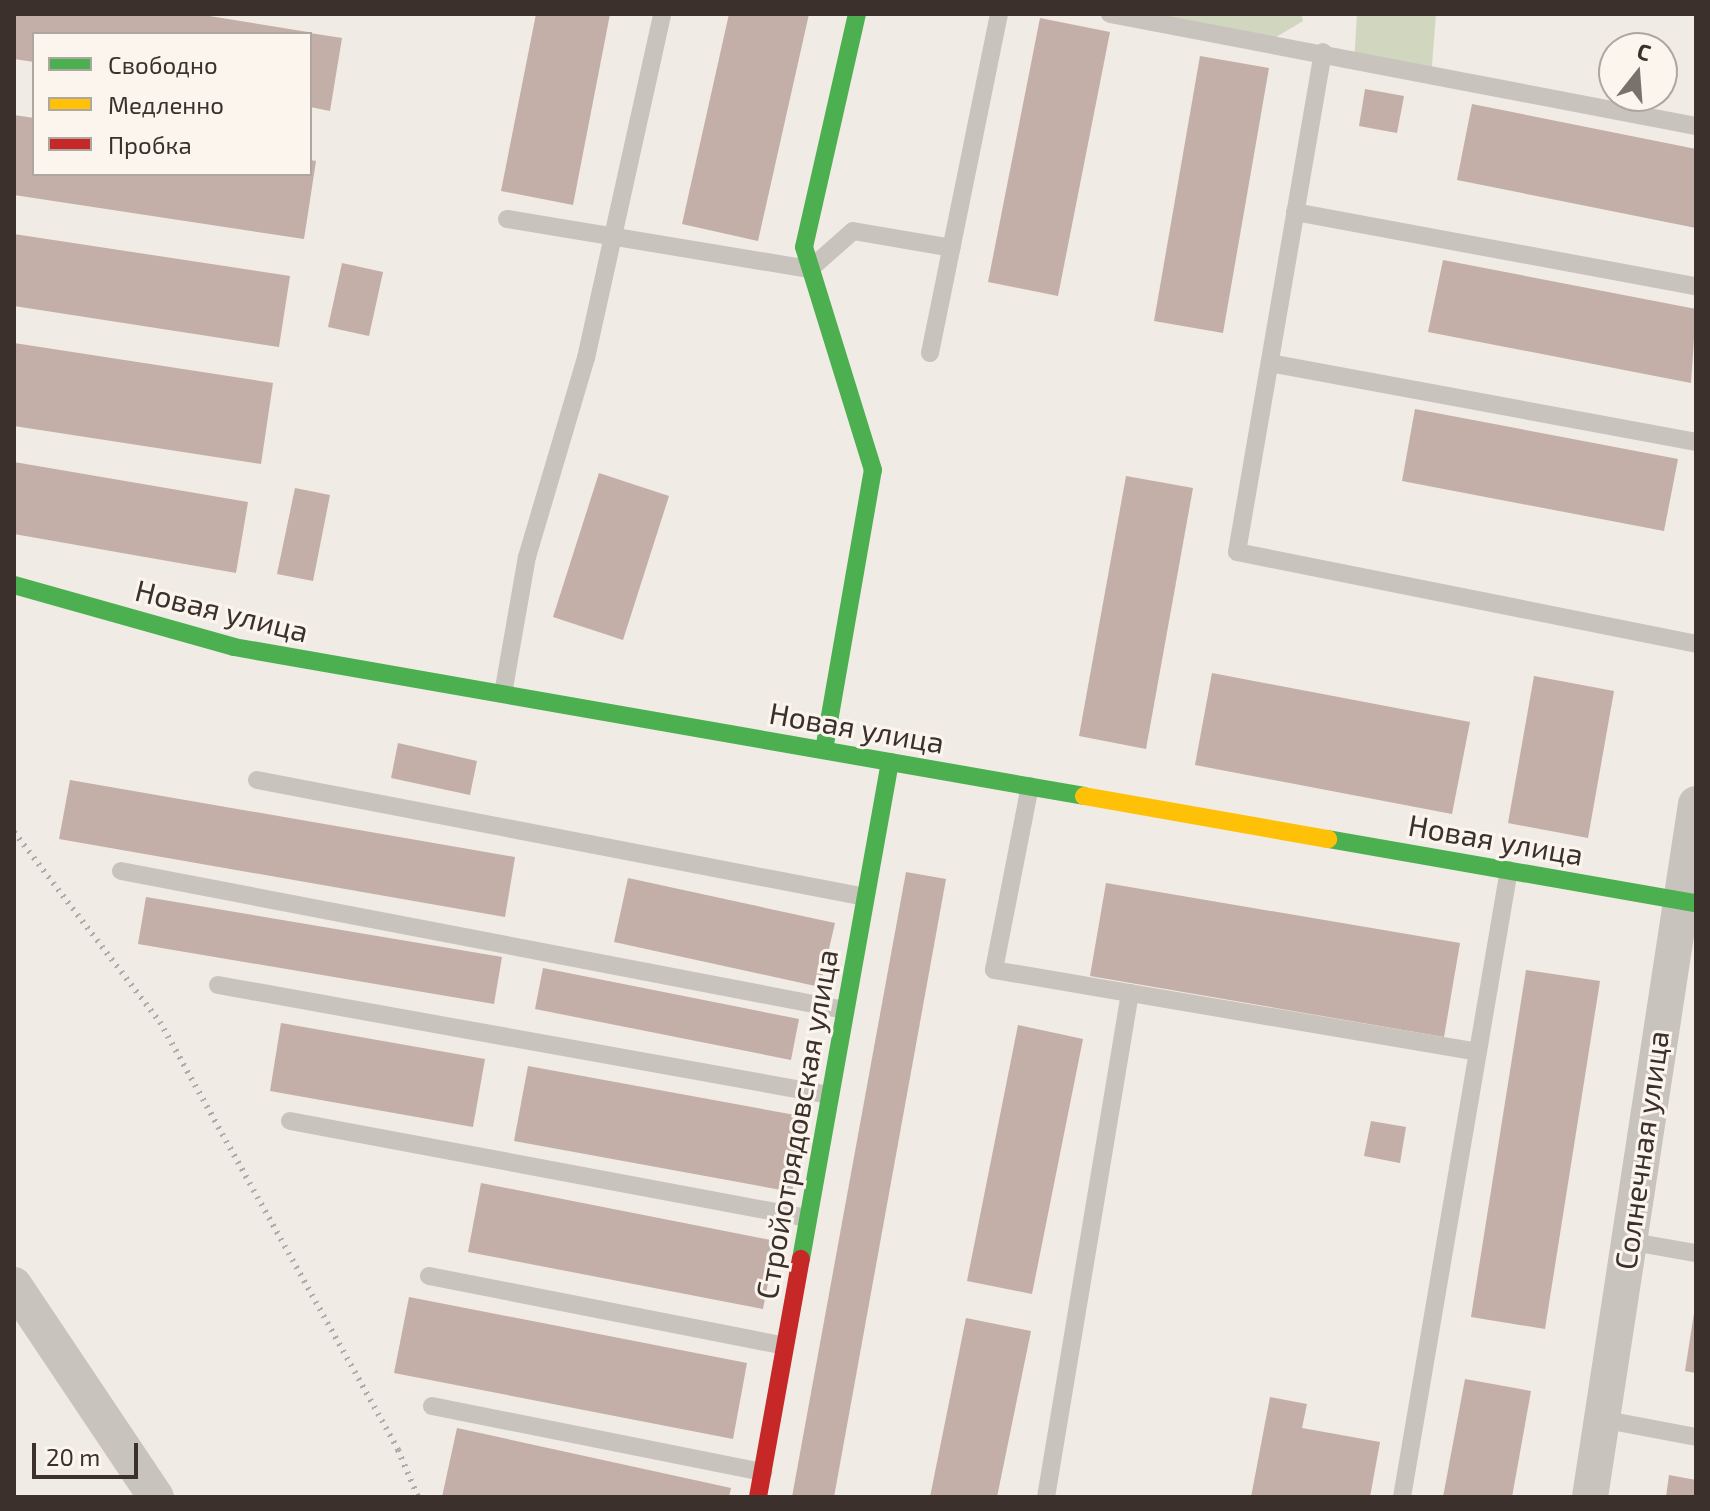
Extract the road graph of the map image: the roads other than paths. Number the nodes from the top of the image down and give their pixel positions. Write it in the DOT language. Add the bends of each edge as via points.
graph roads {
  1 [pos="662,14"];
  2 [pos="857,14"];
  3 [pos="999,14"];
  4 [pos="1110,14"];
  5 [pos="1323,52"];
  6 [pos="1696,126"];
  7 [pos="1295,212"];
  8 [pos="507,219"];
  9 [pos="614,235"];
  10 [pos="952,248"];
  11 [pos="810,269"];
  12 [pos="1696,286"];
  13 [pos="930,353"];
  14 [pos="1270,363"];
  15 [pos="1696,442"];
  16 [pos="14,585"];
  17 [pos="1696,644"];
  18 [pos="503,694"];
  19 [pos="824,750"];
  20 [pos="890,762"];
  21 [pos="257,780"];
  22 [pos="1030,786"];
  23 [pos="1696,804"];
  24 [pos="1509,870"];
  25 [pos="121,871"];
  26 [pos="865,897"];
  27 [pos="1687,901"];
  28 [pos="218,985"];
  29 [pos="1130,993"];
  30 [pos="845,1010"];
  31 [pos="1478,1052"];
  32 [pos="830,1095"];
  33 [pos="290,1121"];
  34 [pos="808,1218"];
  35 [pos="1627,1241"];
  36 [pos="1696,1253"];
  37 [pos="429,1276"];
  38 [pos="14,1285"];
  39 [pos="785,1346"];
  40 [pos="432,1406"];
  41 [pos="1601,1419"];
  42 [pos="1696,1437"];
  43 [pos="763,1472"];
  44 [pos="156,1497"];
  45 [pos="758,1497"];
  46 [pos="1046,1497"];
  47 [pos="1402,1497"];
  48 [pos="1590,1497"];
  1 -- 9 [label="lane"];
  2 -- 11 [label="main road" via="804,247"];
  3 -- 10 [label="lane"];
  4 -- 5 [label="lane"];
  5 -- 6 [label="lane"];
  5 -- 7 [label="lane"];
  7 -- 12 [label="lane"];
  7 -- 14 [label="lane"];
  8 -- 9 [label="lane"];
  9 -- 11 [label="lane"];
  9 -- 18 [label="lane" via="586,358 527,557"];
  10 -- 11 [label="lane" via="853,231"];
  10 -- 13 [label="lane"];
  11 -- 19 [label="main road" via="873,470"];
  14 -- 15 [label="lane"];
  14 -- 17 [label="lane" via="1237,552"];
  16 -- 18 [label="main road, Новая улица" via="234,647"];
  18 -- 19 [label="main road, Новая улица"];
  19 -- 20 [label="main road, Новая улица"];
  20 -- 22 [label="main road, Новая улица"];
  20 -- 26 [label="main road, Стройотрядовская улица"];
  21 -- 26 [label="lane"];
  22 -- 24 [label="main road, Новая улица"];
  22 -- 29 [label="lane" via="994,970"];
  23 -- 27 [label="street, Солнечная улица"];
  24 -- 27 [label="main road, Новая улица"];
  24 -- 31 [label="lane"];
  25 -- 30 [label="lane"];
  26 -- 30 [label="main road, Стройотрядовская улица"];
  27 -- 35 [label="street, Солнечная улица"];
  28 -- 32 [label="lane"];
  29 -- 31 [label="lane"];
  29 -- 46 [label="lane"];
  30 -- 32 [label="main road, Стройотрядовская улица"];
  31 -- 47 [label="lane"];
  32 -- 34 [label="main road, Стройотрядовская улица"];
  33 -- 34 [label="lane"];
  34 -- 39 [label="main road, Стройотрядовская улица"];
  35 -- 36 [label="lane"];
  35 -- 41 [label="street, Солнечная улица"];
  37 -- 39 [label="lane"];
  38 -- 44 [label="street"];
  39 -- 43 [label="main road, Стройотрядовская улица"];
  40 -- 43 [label="lane"];
  41 -- 42 [label="lane"];
  41 -- 48 [label="street, Солнечная улица"];
  43 -- 45 [label="main road, Стройотрядовская улица"];
}
